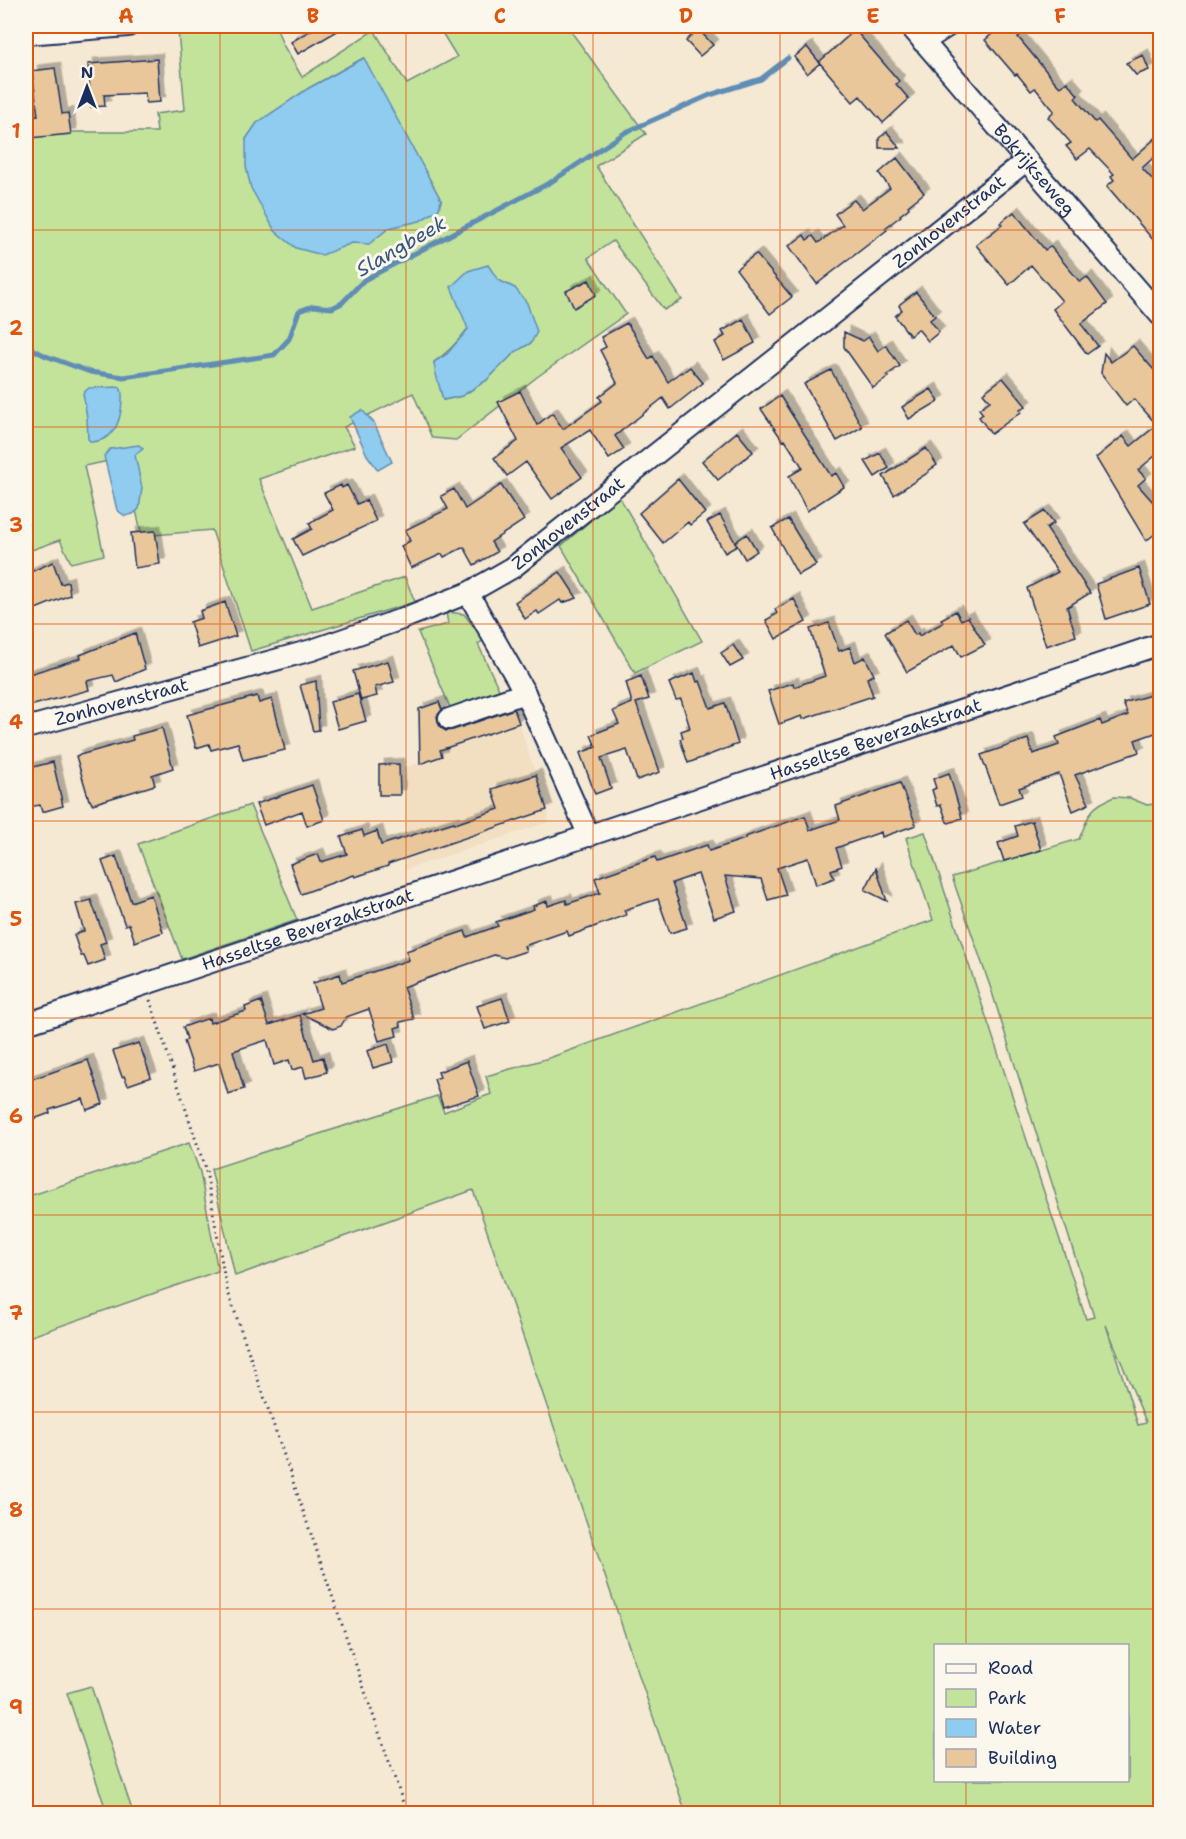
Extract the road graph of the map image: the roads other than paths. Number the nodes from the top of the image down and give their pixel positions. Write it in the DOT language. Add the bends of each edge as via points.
graph roads {
  1 [pos="128,26"];
  2 [pos="910,26"];
  3 [pos="948,26"];
  4 [pos="26,34"];
  5 [pos="923,42"];
  6 [pos="1027,160"];
  7 [pos="1161,315"];
  8 [pos="468,593"];
  9 [pos="1161,644"];
  10 [pos="525,693"];
  11 [pos="449,719"];
  12 [pos="26,728"];
  13 [pos="589,836"];
  14 [pos="26,1024"];
  1 -- 4 [label="street"];
  2 -- 5 [label="street, Bokrijkseweg"];
  3 -- 5 [label="street"];
  5 -- 6 [label="street, Bokrijkseweg"];
  6 -- 7 [label="street, Bokrijkseweg"];
  6 -- 8 [label="street, Zonhovenstraat" via="512,568"];
  8 -- 10 [label="street"];
  8 -- 12 [label="street, Zonhovenstraat" via="312,650"];
  9 -- 13 [label="street, Hasseltse Beverzakstraat"];
  10 -- 11 [label="street"];
  10 -- 13 [label="street"];
  13 -- 14 [label="street, Hasseltse Beverzakstraat"];
}
